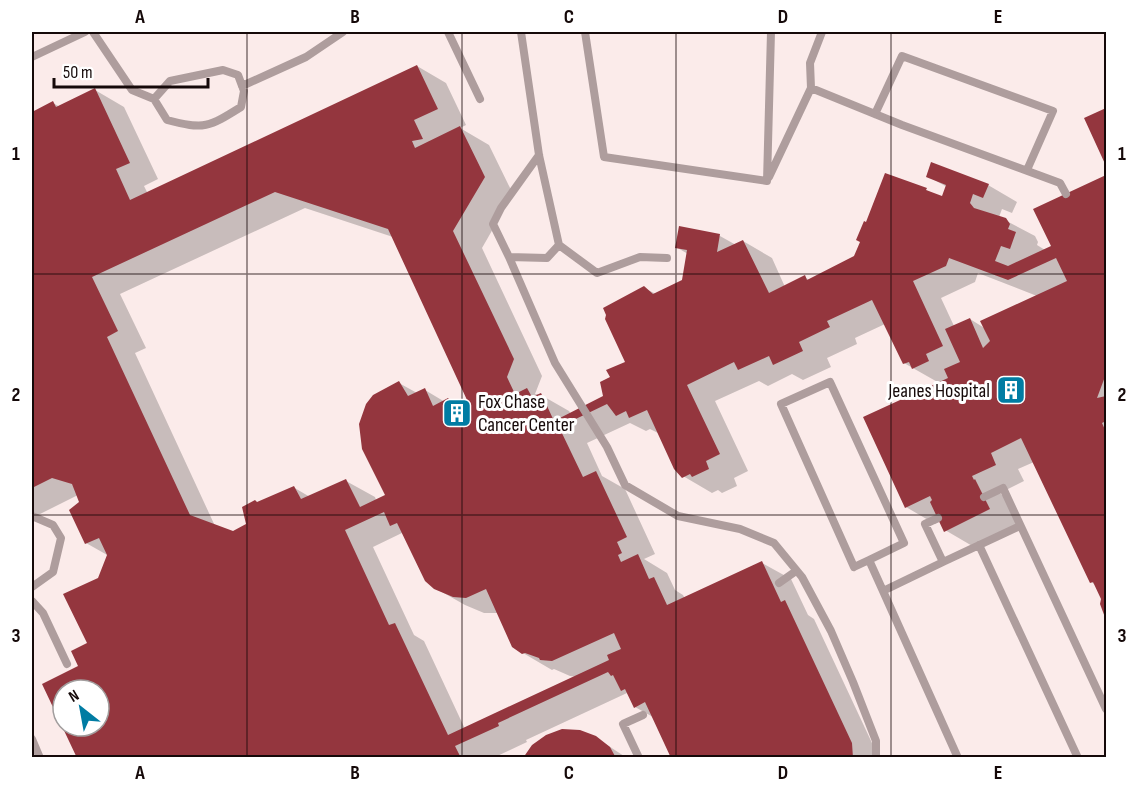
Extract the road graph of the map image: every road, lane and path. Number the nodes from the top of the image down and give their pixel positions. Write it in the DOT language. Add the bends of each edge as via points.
graph roads {
  1 [pos="85,32"];
  2 [pos="93,32"];
  3 [pos="343,32"];
  4 [pos="448,32"];
  5 [pos="521,32"];
  6 [pos="585,32"];
  7 [pos="771,32"];
  8 [pos="822,32"];
  9 [pos="32,57"];
  10 [pos="242,86"];
  11 [pos="811,88"];
  12 [pos="154,99"];
  13 [pos="480,99"];
  14 [pos="874,114"];
  15 [pos="539,155"];
  16 [pos="1026,170"];
  17 [pos="767,181"];
  18 [pos="1066,194"];
  19 [pos="559,245"];
  20 [pos="509,257"];
  21 [pos="667,258"];
  22 [pos="984,497"];
  23 [pos="32,516"];
  24 [pos="938,518"];
  25 [pos="1020,526"];
  26 [pos="979,545"];
  27 [pos="869,560"];
  28 [pos="943,562"];
  29 [pos="796,570"];
  30 [pos="779,583"];
  31 [pos="32,587"];
  32 [pos="883,591"];
  33 [pos="32,601"];
  34 [pos="67,664"];
  35 [pos="1107,709"];
  36 [pos="643,715"];
  37 [pos="32,739"];
  38 [pos="40,758"];
  39 [pos="639,758"];
  40 [pos="876,758"];
  41 [pos="958,758"];
  42 [pos="1077,758"];
  1 -- 9 [label="lane"];
  2 -- 12 [label="lane" via="132,90"];
  3 -- 10 [label="lane" via="306,57"];
  4 -- 13 [label="lane"];
  5 -- 15 [label="lane"];
  6 -- 17 [label="lane" via="604,157"];
  7 -- 17 [label="lane"];
  8 -- 11 [label="lane" via="810,63"];
  10 -- 12 [label="lane" via="238,75 223,70 170,81"];
  10 -- 12 [label="lane" via="241,107 217,122 193,127 167,120"];
  11 -- 14 [label="lane"];
  11 -- 17 [label="lane"];
  14 -- 16 [label="lane"];
  14 -- 16 [label="lane" via="902,57 1053,111"];
  15 -- 19 [label="lane"];
  15 -- 20 [label="lane" via="493,224"];
  16 -- 18 [label="lane" via="1060,183"];
  19 -- 20 [label="lane" via="547,258"];
  19 -- 21 [label="lane" via="597,273 640,257"];
  20 -- 29 [label="lane" via="555,363 626,485 678,516 740,529 774,543"];
  22 -- 25 [label="lane" via="1003,488"];
  23 -- 31 [label="lane" via="53,525 61,538 53,572"];
  24 -- 28 [label="lane" via="925,524"];
  25 -- 26 [label="lane"];
  25 -- 35 [label="lane"];
  26 -- 28 [label="lane"];
  26 -- 42 [label="lane"];
  27 -- 27 [label="lane" via="854,567 781,404 830,382 904,543"];
  27 -- 32 [label="lane"];
  28 -- 32 [label="lane"];
  29 -- 30 [label="lane"];
  29 -- 40 [label="lane" via="831,631 876,741"];
  32 -- 41 [label="lane"];
  33 -- 34 [label="lane" via="43,613"];
  36 -- 39 [label="lane" via="623,724"];
  37 -- 38 [label="lane"];
}
